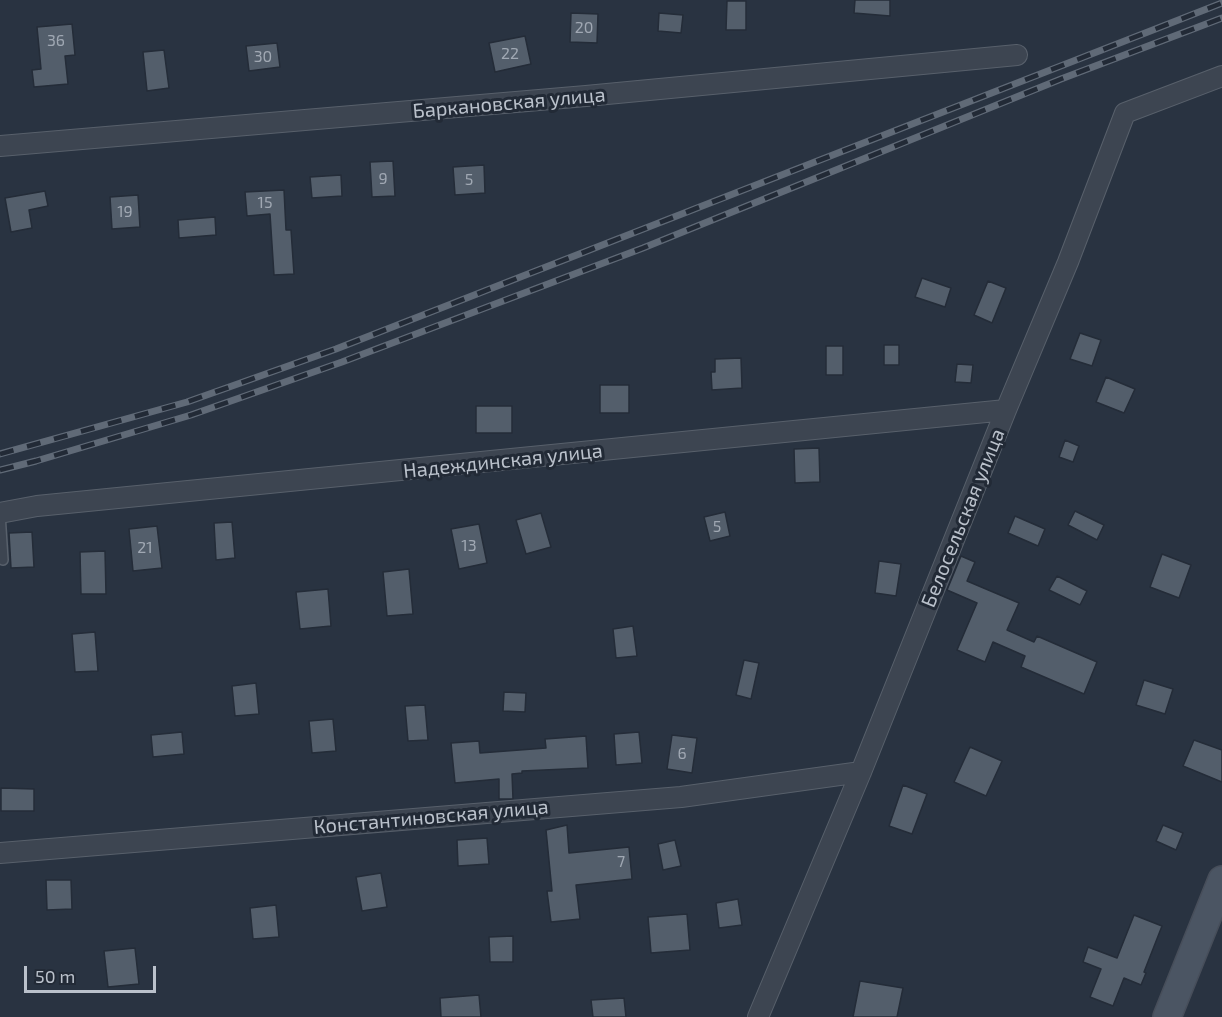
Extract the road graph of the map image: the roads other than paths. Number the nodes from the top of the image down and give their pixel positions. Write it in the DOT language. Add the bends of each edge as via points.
graph roads {
  1 [pos="1017,55"];
  2 [pos="1222,76"];
  3 [pos="0,146"];
  4 [pos="1006,410"];
  5 [pos="0,513"];
  6 [pos="3,560"];
  7 [pos="861,772"];
  8 [pos="0,853"];
  9 [pos="1222,880"];
  10 [pos="758,1017"];
  11 [pos="1167,1017"];
  1 -- 3 [label="street, Баркановская улица"];
  2 -- 4 [label="street, Белосельская улица" via="1125,113"];
  4 -- 5 [label="street, Надеждинская улица" via="37,506"];
  4 -- 7 [label="street, Белосельская улица"];
  5 -- 6 [label="lane"];
  7 -- 8 [label="street, Константиновская улица" via="681,797"];
  7 -- 10 [label="street, Белосельская улица"];
  9 -- 11 [label="street"];
}
